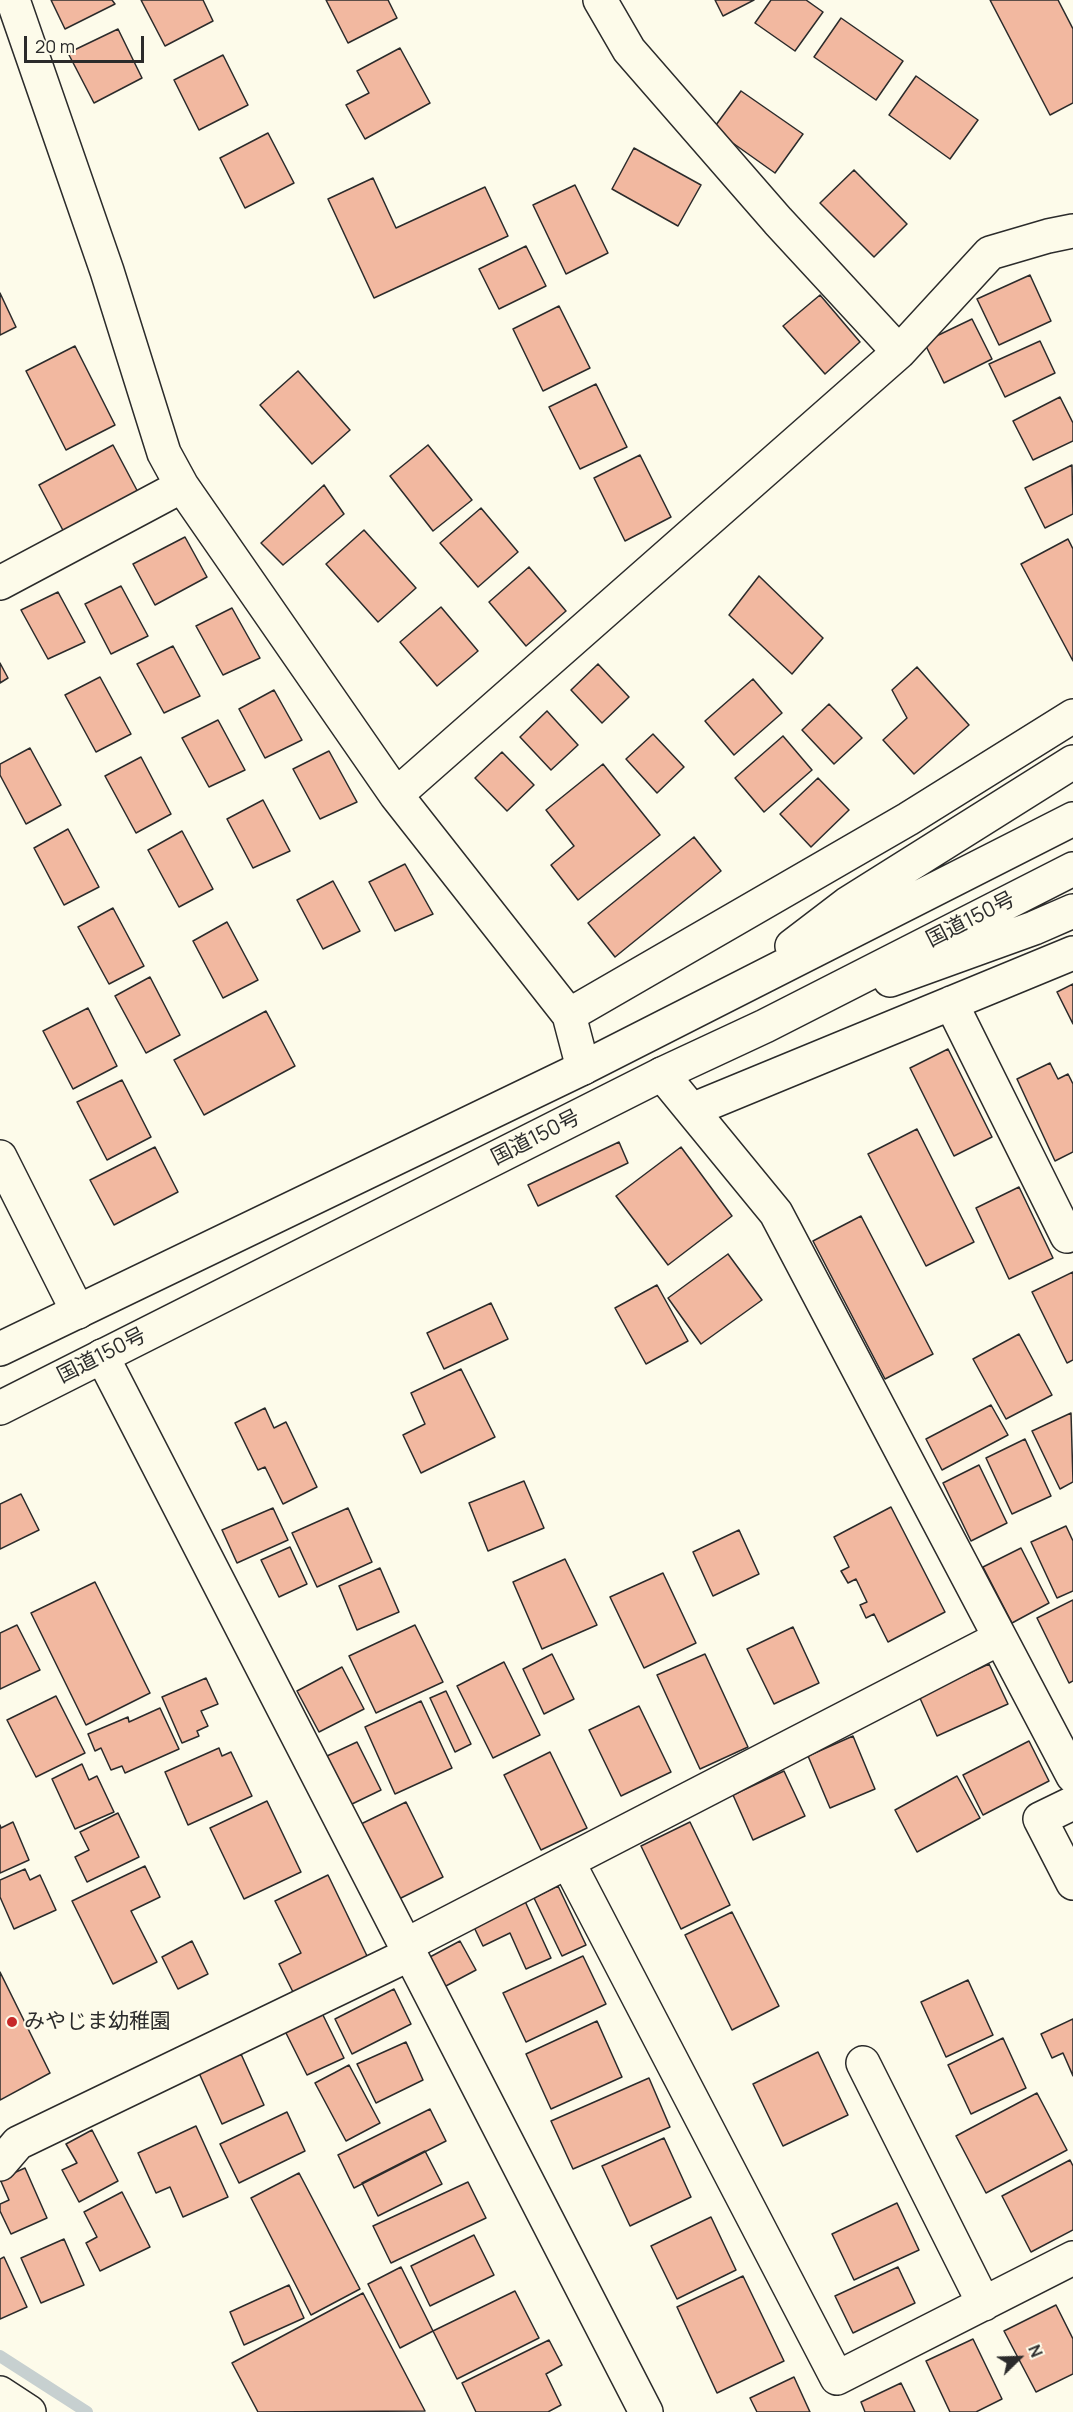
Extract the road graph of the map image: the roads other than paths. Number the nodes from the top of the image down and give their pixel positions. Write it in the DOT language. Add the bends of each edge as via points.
graph roads {
  1 [pos="13,0"];
  2 [pos="600,0"];
  3 [pos="1073,231"];
  4 [pos="898,352"];
  5 [pos="182,486"];
  6 [pos="0,583"];
  7 [pos="1073,716"];
  8 [pos="1073,762"];
  9 [pos="396,795"];
  10 [pos="1073,819"];
  11 [pos="1073,868"];
  12 [pos="1073,911"];
  13 [pos="1073,953"];
  14 [pos="721,999"];
  15 [pos="951,1004"];
  16 [pos="570,1015"];
  17 [pos="765,1026"];
  18 [pos="583,1068"];
  19 [pos="662,1074"];
  20 [pos="692,1110"];
  21 [pos="0,1157"];
  22 [pos="1073,1233"];
  23 [pos="78,1311"];
  24 [pos="0,1349"];
  25 [pos="102,1356"];
  26 [pos="0,1408"];
  27 [pos="1000,1638"];
  28 [pos="1073,1776"];
  29 [pos="1073,1803"];
  30 [pos="568,1862"];
  31 [pos="1073,1883"];
  32 [pos="408,1950"];
  33 [pos="863,2064"];
  34 [pos="0,2164"];
  35 [pos="1073,2259"];
  36 [pos="984,2304"];
  37 [pos="0,2393"];
  38 [pos="29,2412"];
  39 [pos="646,2412"];
  1 -- 5 [label="main road" via="107,271 164,453"];
  2 -- 4 [label="main road" via="629,50"];
  3 -- 4 [label="main road" via="990,253"];
  4 -- 9 [label="main road"];
  5 -- 6 [label="main road"];
  5 -- 9 [label="main road"];
  7 -- 16 [label="main road" via="908,819"];
  8 -- 14 [label="main road" via="847,904"];
  9 -- 16 [label="main road"];
  10 -- 14 [label="main road, 国道150号"];
  11 -- 17 [label="main road, 国道150号"];
  12 -- 17 [label="main road"];
  13 -- 15 [label="main road"];
  14 -- 18 [label="main road, 国道150号"];
  15 -- 20 [label="main road"];
  15 -- 22 [label="main road" via="1067,1236"];
  16 -- 18 [label="main road"];
  17 -- 19 [label="main road, 国道150号"];
  18 -- 23 [label="main road, 国道150号"];
  19 -- 20 [label="main road"];
  19 -- 25 [label="main road, 国道150号"];
  20 -- 27 [label="main road" via="776,1213"];
  21 -- 23 [label="main road"];
  23 -- 24 [label="main road, 国道150号"];
  25 -- 26 [label="main road, 国道150号"];
  25 -- 32 [label="main road"];
  27 -- 28 [label="main road"];
  27 -- 30 [label="main road"];
  29 -- 31 [label="main road" via="1040,1819"];
  30 -- 32 [label="main road"];
  30 -- 36 [label="main road" via="837,2378"];
  32 -- 34 [label="main road" via="18,2144"];
  32 -- 39 [label="main road"];
  33 -- 36 [label="main road"];
  35 -- 36 [label="main road"];
  37 -- 38 [label="main road"];
}
